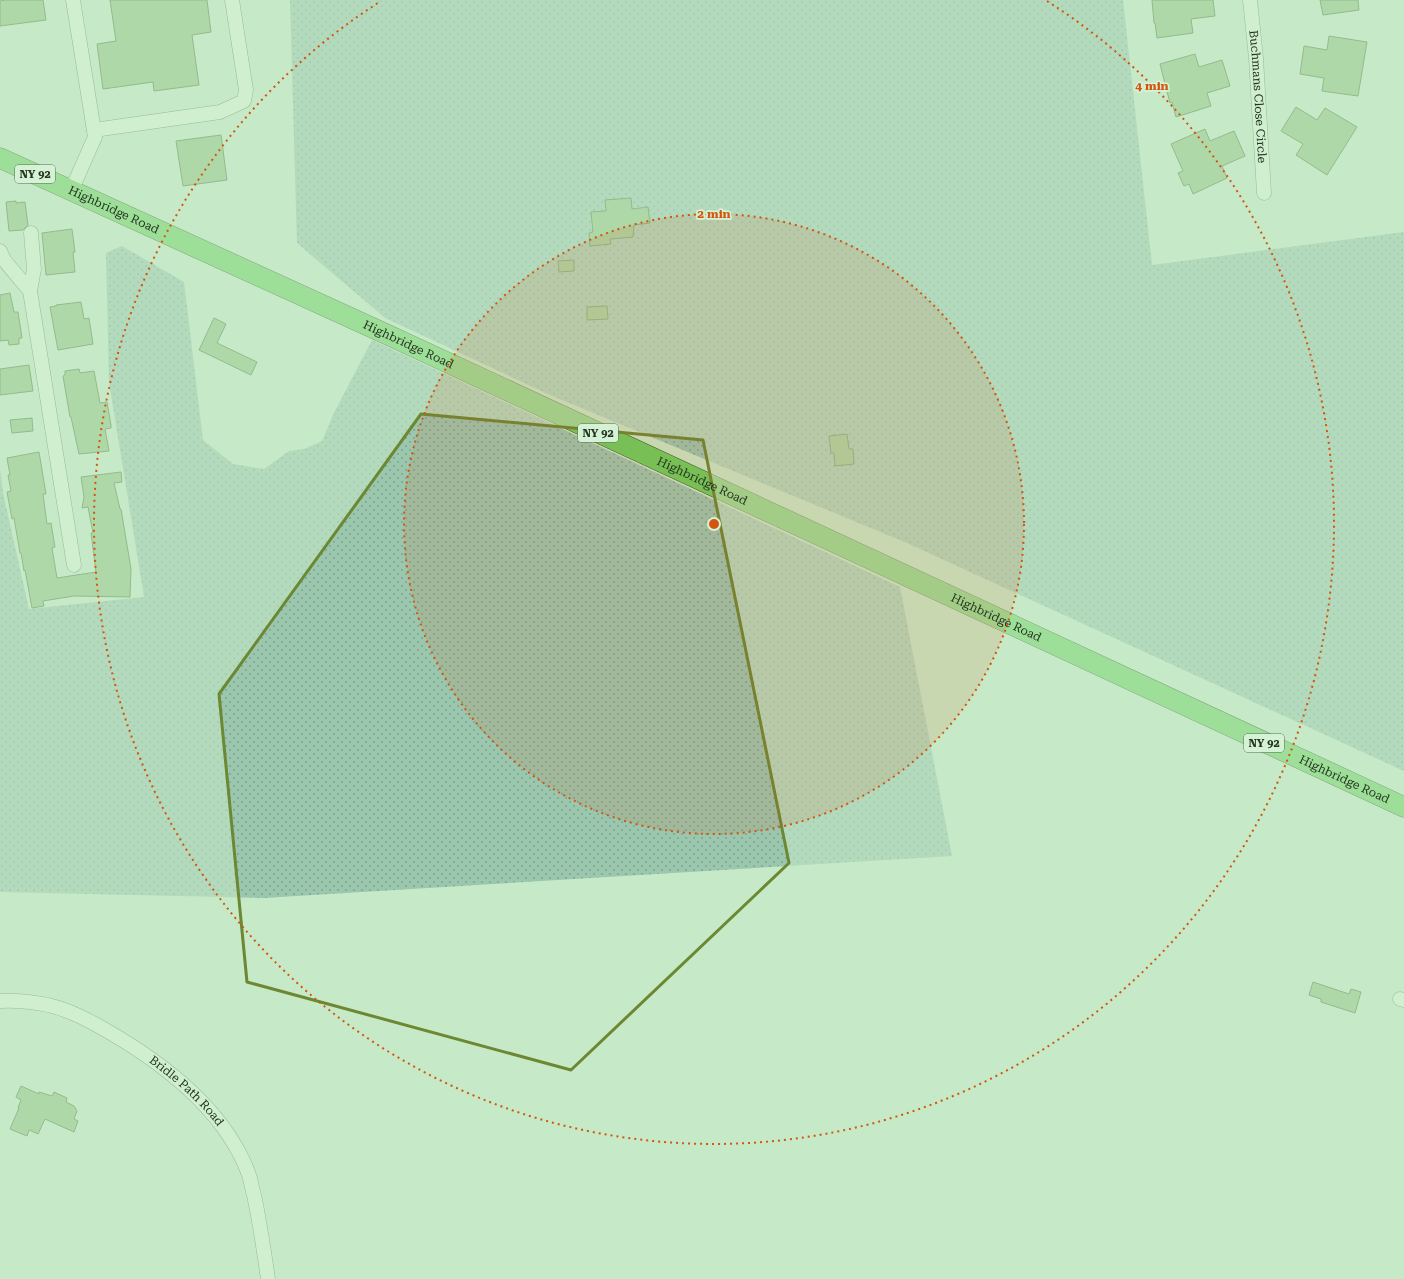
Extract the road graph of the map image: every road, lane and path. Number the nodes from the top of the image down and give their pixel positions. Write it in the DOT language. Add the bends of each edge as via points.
graph roads {
  1 [pos="73,0"];
  2 [pos="232,0"];
  3 [pos="1250,0"];
  4 [pos="94,130"];
  5 [pos="0,158"];
  6 [pos="71,191"];
  7 [pos="1264,193"];
  8 [pos="31,233"];
  9 [pos="0,251"];
  10 [pos="30,291"];
  11 [pos="74,565"];
  12 [pos="1404,807"];
  13 [pos="0,1001"];
  14 [pos="268,1279"];
  1 -- 4 [label="street"];
  2 -- 4 [label="street" via="246,90 244,101 220,112"];
  3 -- 7 [label="street, Buchmans Close Circle"];
  4 -- 6 [label="street" via="95,137"];
  5 -- 6 [label="highway, Highbridge Road / NY 92"];
  6 -- 12 [label="highway, Highbridge Road / NY 92"];
  8 -- 10 [label="street" via="34,269"];
  9 -- 10 [label="street" via="4,260"];
  10 -- 11 [label="street"];
  13 -- 14 [label="street, Bridle Path Road" via="16,1000 49,1005 85,1019 130,1044 187,1086 216,1118 234,1144 249,1175 259,1218"];
}
